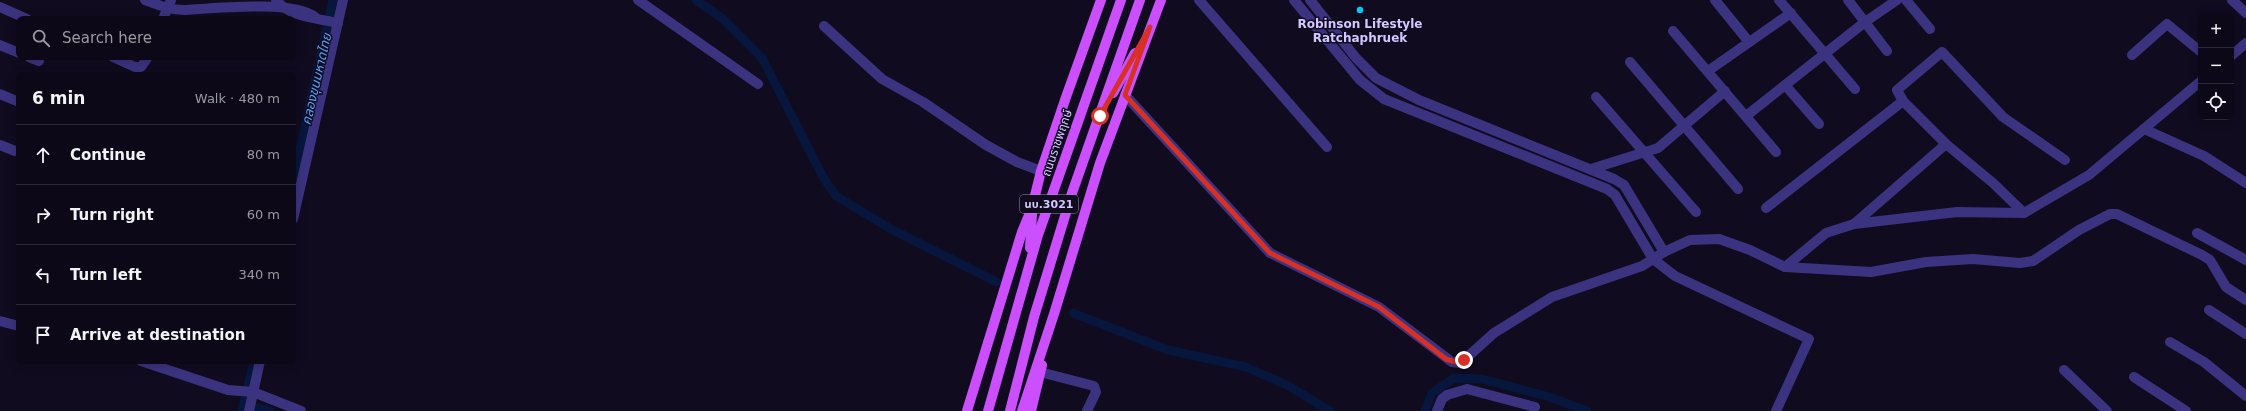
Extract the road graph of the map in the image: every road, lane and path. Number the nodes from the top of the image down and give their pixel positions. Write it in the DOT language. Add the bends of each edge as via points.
graph roads {
  1 [pos="145,0"];
  2 [pos="276,0"];
  3 [pos="343,0"];
  4 [pos="638,0"];
  5 [pos="1101,0"];
  6 [pos="1121,0"];
  7 [pos="1140,0"];
  8 [pos="1161,0"];
  9 [pos="1199,0"];
  10 [pos="1294,0"];
  11 [pos="1310,0"];
  12 [pos="1715,0"];
  13 [pos="1779,0"];
  14 [pos="1848,0"];
  15 [pos="1897,0"];
  16 [pos="1906,0"];
  17 [pos="2232,0"];
  18 [pos="169,4"];
  19 [pos="0,7"];
  20 [pos="1790,13"];
  21 [pos="2246,13"];
  22 [pos="20,16"];
  23 [pos="164,16"];
  24 [pos="334,22"];
  25 [pos="1865,22"];
  26 [pos="824,26"];
  27 [pos="1150,27"];
  28 [pos="1930,30"];
  29 [pos="1673,31"];
  30 [pos="1749,42"];
  31 [pos="2246,43"];
  32 [pos="0,45"];
  33 [pos="2198,50"];
  34 [pos="1887,51"];
  35 [pos="16,52"];
  36 [pos="2234,53"];
  37 [pos="1825,54"];
  38 [pos="2132,55"];
  39 [pos="1356,58"];
  40 [pos="120,60"];
  41 [pos="146,60"];
  42 [pos="1630,62"];
  43 [pos="1346,64"];
  44 [pos="1708,71"];
  45 [pos="758,84"];
  46 [pos="2198,84"];
  47 [pos="1784,85"];
  48 [pos="1855,89"];
  49 [pos="1725,91"];
  50 [pos="0,94"];
  51 [pos="1125,95"];
  52 [pos="1596,97"];
  53 [pos="16,101"];
  54 [pos="1903,101"];
  55 [pos="1100,116"];
  56 [pos="1746,116"];
  57 [pos="1819,124"];
  58 [pos="1684,126"];
  59 [pos="2144,129"];
  60 [pos="1946,144"];
  61 [pos="0,145"];
  62 [pos="1327,147"];
  63 [pos="15,151"];
  64 [pos="1644,152"];
  65 [pos="1776,152"];
  66 [pos="2064,160"];
  67 [pos="1591,169"];
  68 [pos="1041,171"];
  69 [pos="2246,183"];
  70 [pos="1738,189"];
  71 [pos="296,205"];
  72 [pos="1032,208"];
  73 [pos="1766,208"];
  74 [pos="1696,212"];
  75 [pos="2024,213"];
  76 [pos="1854,224"];
  77 [pos="2197,233"];
  78 [pos="1664,252"];
  79 [pos="1653,259"];
  80 [pos="2246,260"];
  81 [pos="1785,267"];
  82 [pos="1029,271"];
  83 [pos="2246,300"];
  84 [pos="2209,310"];
  85 [pos="1054,314"];
  86 [pos="0,320"];
  87 [pos="16,325"];
  88 [pos="2246,334"];
  89 [pos="2170,342"];
  90 [pos="150,364"];
  91 [pos="259,364"];
  92 [pos="2064,370"];
  93 [pos="1040,372"];
  94 [pos="2134,377"];
  95 [pos="251,393"];
  96 [pos="2246,396"];
  97 [pos="1535,407"];
  98 [pos="250,410"];
  99 [pos="301,411"];
  100 [pos="967,411"];
  101 [pos="988,411"];
  102 [pos="1010,411"];
  103 [pos="1022,411"];
  104 [pos="1031,411"];
  105 [pos="1087,411"];
  106 [pos="1436,411"];
  107 [pos="1776,411"];
  108 [pos="2107,411"];
  109 [pos="2186,411"];
  1 -- 18 [label="street"];
  2 -- 18 [label="street" via="183,10"];
  2 -- 24 [label="street" via="287,1 311,12 316,18"];
  3 -- 24 [label="street"];
  4 -- 45 [label="street"];
  5 -- 68 [label="main road, ถนนราชพฤกษ์ / นบ.3021"];
  6 -- 82 [label="main road, ถนนราชพฤกษ์ / นบ.3021" via="1038,235"];
  7 -- 55 [label="main road, นบ.3021"];
  8 -- 27 [label="main road, นบ.3021"];
  9 -- 62 [label="street"];
  10 -- 43 [label="street"];
  11 -- 39 [label="street"];
  12 -- 30 [label="street"];
  13 -- 20 [label="street"];
  14 -- 25 [label="street"];
  15 -- 25 [label="street"];
  16 -- 28 [label="street"];
  17 -- 21 [label="street"];
  18 -- 23 [label="street"];
  19 -- 22 [label="street"];
  20 -- 30 [label="street"];
  20 -- 37 [label="street"];
  24 -- 71 [label="street"];
  25 -- 34 [label="street"];
  25 -- 37 [label="street"];
  26 -- 68 [label="street" via="882,79 923,102 986,145 1016,162"];
  27 -- 51 [label="main road"];
  27 -- 55 [label="main road, นบ.3021"];
  29 -- 44 [label="street"];
  30 -- 44 [label="street"];
  31 -- 36 [label="street"];
  32 -- 35 [label="street"];
  33 -- 38 [label="street" via="2167,24"];
  37 -- 47 [label="street"];
  37 -- 48 [label="street"];
  39 -- 43 [label="street"];
  39 -- 67 [label="street" via="1376,78 1393,88"];
  40 -- 41 [label="street" via="135,67 141,66"];
  42 -- 58 [label="street"];
  43 -- 79 [label="street" via="1360,80 1384,99 1608,189 1615,195"];
  44 -- 49 [label="street"];
  46 -- 59 [label="street"];
  47 -- 56 [label="street"];
  47 -- 57 [label="street"];
  49 -- 56 [label="street"];
  49 -- 58 [label="street"];
  50 -- 53 [label="street"];
  51 -- 79 [label="street" via="1270,253 1379,307 1452,362 1464,360 1494,333 1552,297 1642,266"];
  51 -- 85 [label="main road" via="1100,163"];
  52 -- 64 [label="street"];
  54 -- 60 [label="street"];
  54 -- 66 [label="street" via="1897,90 1942,52 2003,117"];
  54 -- 73 [label="street"];
  55 -- 102 [label="main road, นบ.3021" via="1072,193 1034,317"];
  56 -- 65 [label="street"];
  58 -- 64 [label="street" via="1658,148"];
  58 -- 70 [label="street"];
  59 -- 69 [label="street" via="2204,156"];
  59 -- 75 [label="street" via="2089,175"];
  60 -- 75 [label="street" via="1992,182"];
  60 -- 76 [label="street"];
  61 -- 63 [label="street"];
  64 -- 67 [label="street"];
  64 -- 74 [label="street"];
  67 -- 78 [label="street" via="1624,185"];
  68 -- 72 [label="main road, ถนนราชพฤกษ์ / นบ.3021"];
  72 -- 82 [label="main road"];
  72 -- 100 [label="main road" via="1022,232"];
  75 -- 76 [label="street" via="1957,212"];
  76 -- 81 [label="street" via="1826,233"];
  77 -- 80 [label="street"];
  78 -- 79 [label="street"];
  78 -- 81 [label="street" via="1690,240 1719,239"];
  79 -- 107 [label="street" via="1675,276 1809,339"];
  81 -- 83 [label="street" via="1871,272 1934,261 2033,261 2079,230 2110,214 2117,214 2210,260 2226,287"];
  82 -- 101 [label="main road, ถนนราชพฤกษ์ / นบ.3021"];
  84 -- 88 [label="street"];
  85 -- 93 [label="main road"];
  85 -- 103 [label="main road"];
  86 -- 87 [label="street"];
  89 -- 96 [label="street" via="2204,362"];
  90 -- 95 [label="street" via="228,390"];
  91 -- 95 [label="street"];
  92 -- 108 [label="street"];
  93 -- 104 [label="main road"];
  93 -- 105 [label="street" via="1096,388"];
  94 -- 109 [label="street"];
  95 -- 98 [label="street"];
  95 -- 99 [label="street"];
  97 -- 106 [label="street" via="1466,389 1447,395"];
}
